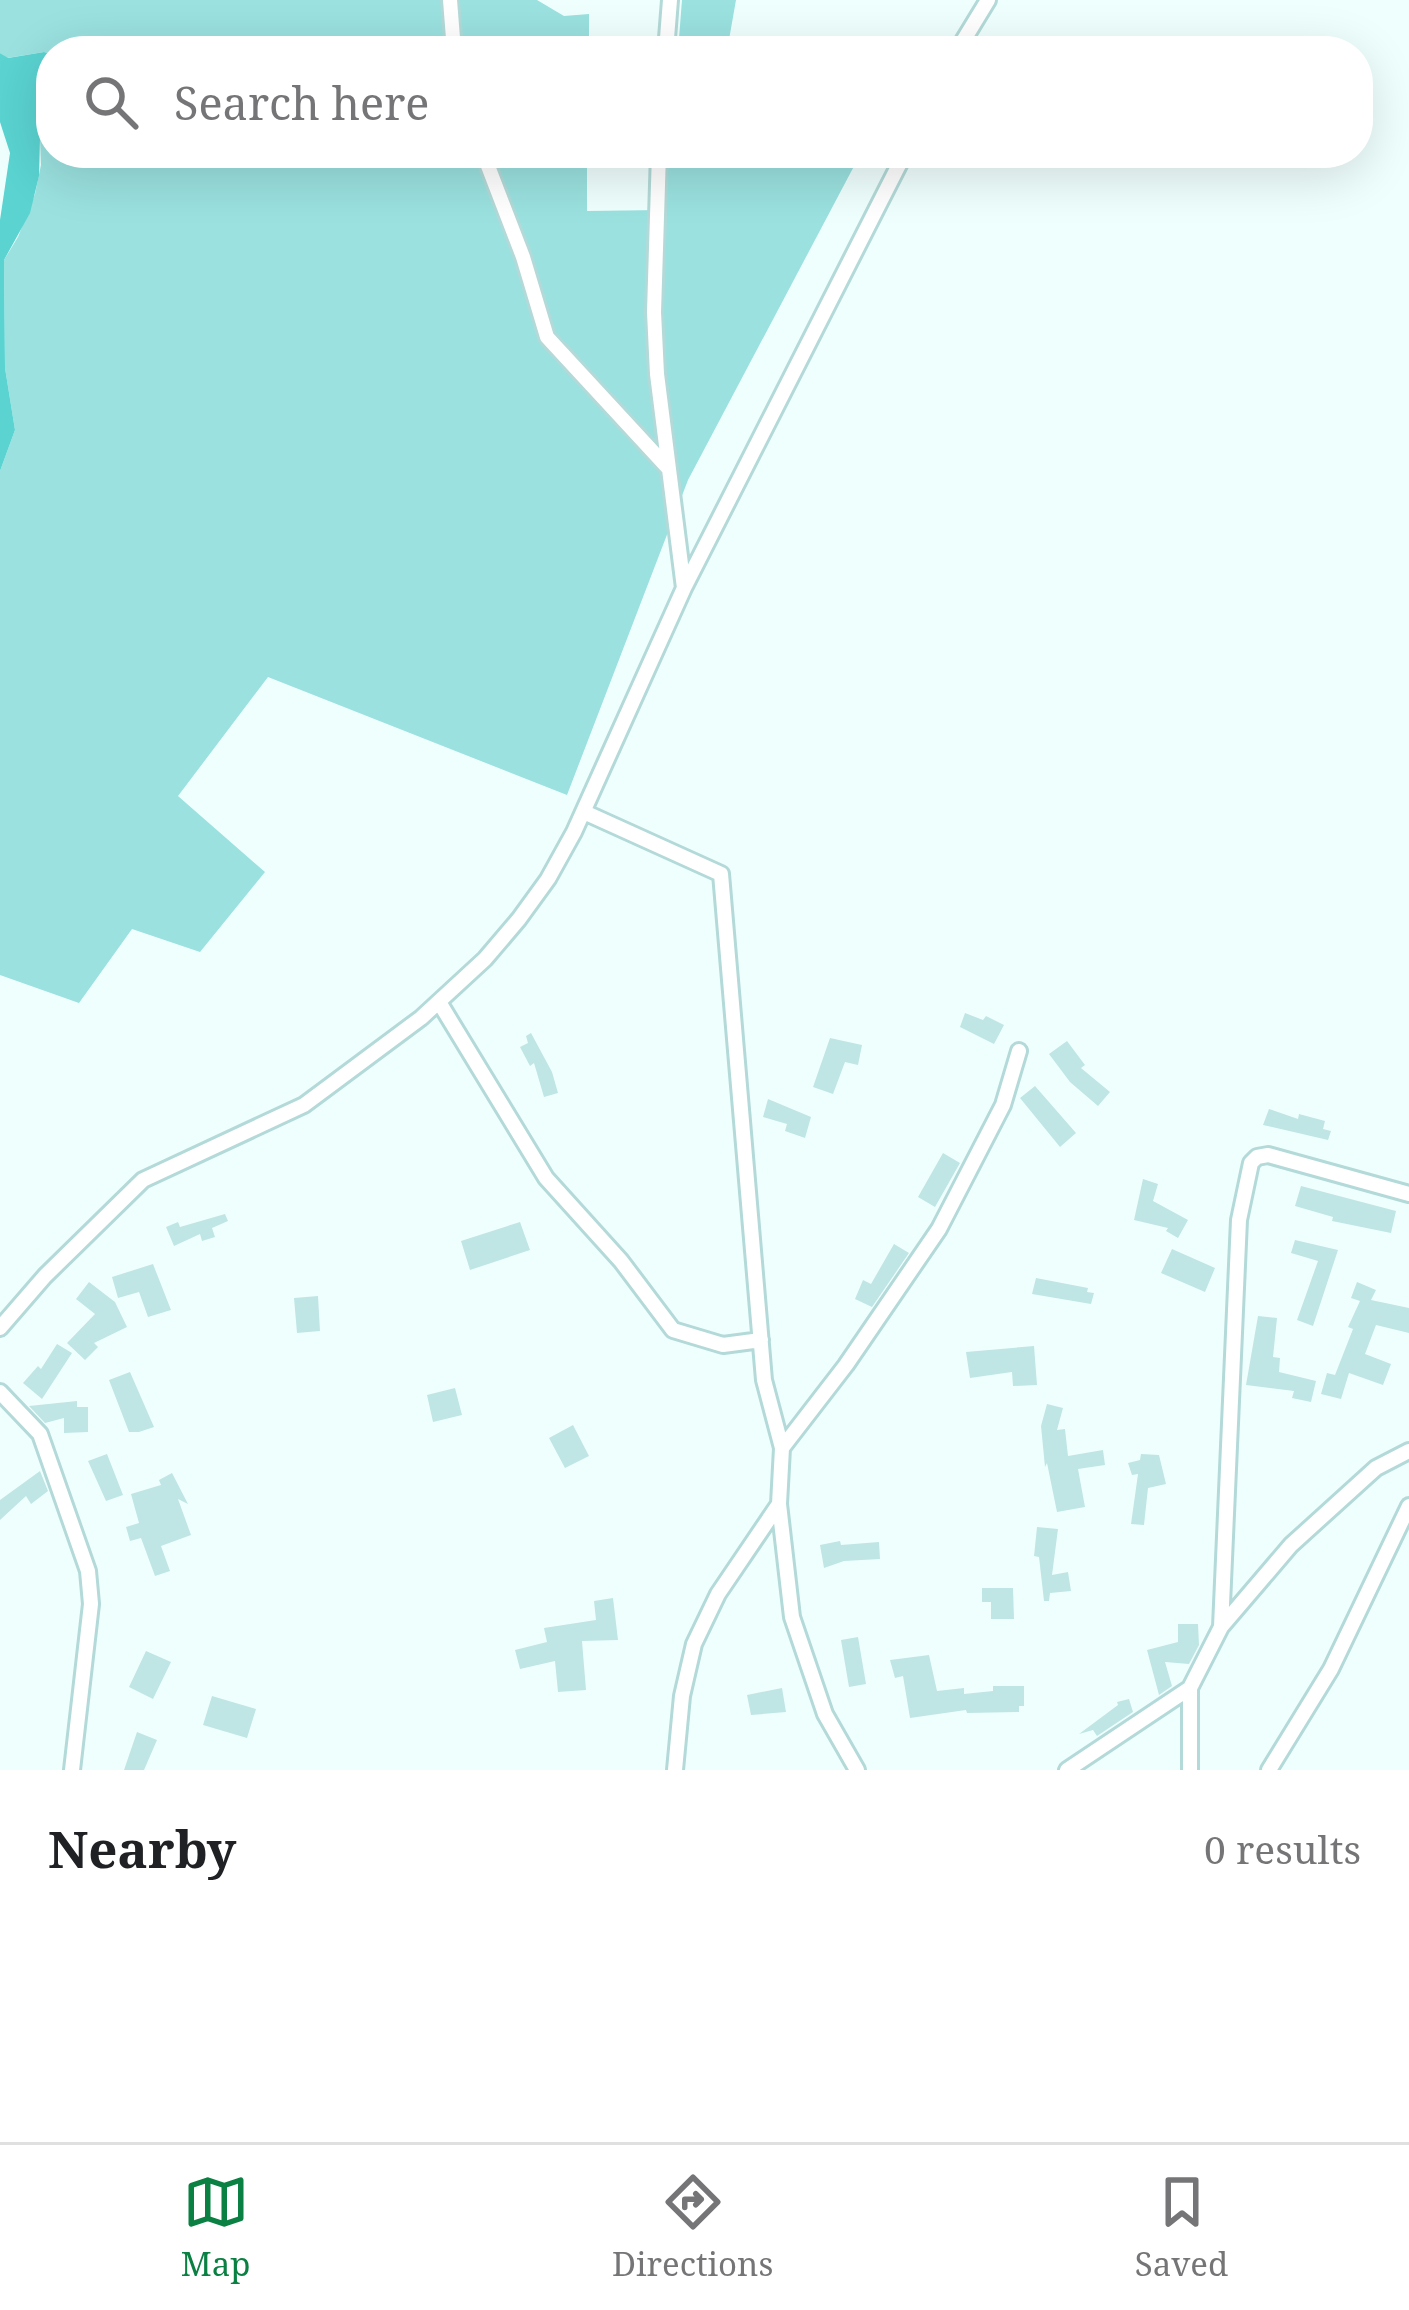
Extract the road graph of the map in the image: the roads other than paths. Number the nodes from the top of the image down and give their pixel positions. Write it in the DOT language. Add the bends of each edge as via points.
graph roads {
  1 [pos="450,0"];
  2 [pos="670,0"];
  3 [pos="988,0"];
  4 [pos="453,36"];
  5 [pos="667,36"];
  6 [pos="966,36"];
  7 [pos="489,168"];
  8 [pos="659,168"];
  9 [pos="897,168"];
  10 [pos="668,467"];
  11 [pos="684,588"];
  12 [pos="584,812"];
  13 [pos="439,1002"];
  14 [pos="1019,1052"];
  15 [pos="1409,1194"];
  16 [pos="0,1328"];
  17 [pos="761,1340"];
  18 [pos="0,1392"];
  19 [pos="782,1448"];
  20 [pos="1409,1451"];
  21 [pos="779,1504"];
  22 [pos="1409,1506"];
  23 [pos="1221,1627"];
  24 [pos="1190,1688"];
  25 [pos="72,1770"];
  26 [pos="675,1770"];
  27 [pos="857,1770"];
  28 [pos="1067,1770"];
  29 [pos="1190,1770"];
  30 [pos="1269,1770"];
  1 -- 4 [label="street"];
  2 -- 5 [label="street"];
  3 -- 6 [label="street"];
  7 -- 10 [label="street" via="547,337"];
  8 -- 10 [label="street" via="654,312"];
  9 -- 11 [label="street"];
  10 -- 11 [label="street"];
  11 -- 12 [label="street"];
  12 -- 13 [label="street" via="519,919"];
  12 -- 17 [label="street" via="721,874"];
  13 -- 16 [label="street" via="290,1114 143,1180"];
  13 -- 17 [label="street" via="546,1178 673,1330 723,1345"];
  14 -- 19 [label="street" via="1004,1105 939,1229"];
  15 -- 23 [label="street" via="1268,1155 1251,1163 1239,1220"];
  17 -- 19 [label="street"];
  18 -- 25 [label="street" via="40,1434 88,1570"];
  19 -- 21 [label="street"];
  20 -- 23 [label="street" via="1376,1468 1291,1545"];
  21 -- 26 [label="street" via="694,1644"];
  21 -- 27 [label="street" via="792,1617 825,1714"];
  22 -- 30 [label="street" via="1331,1670"];
  23 -- 24 [label="street"];
  24 -- 28 [label="street"];
  24 -- 29 [label="street"];
}
